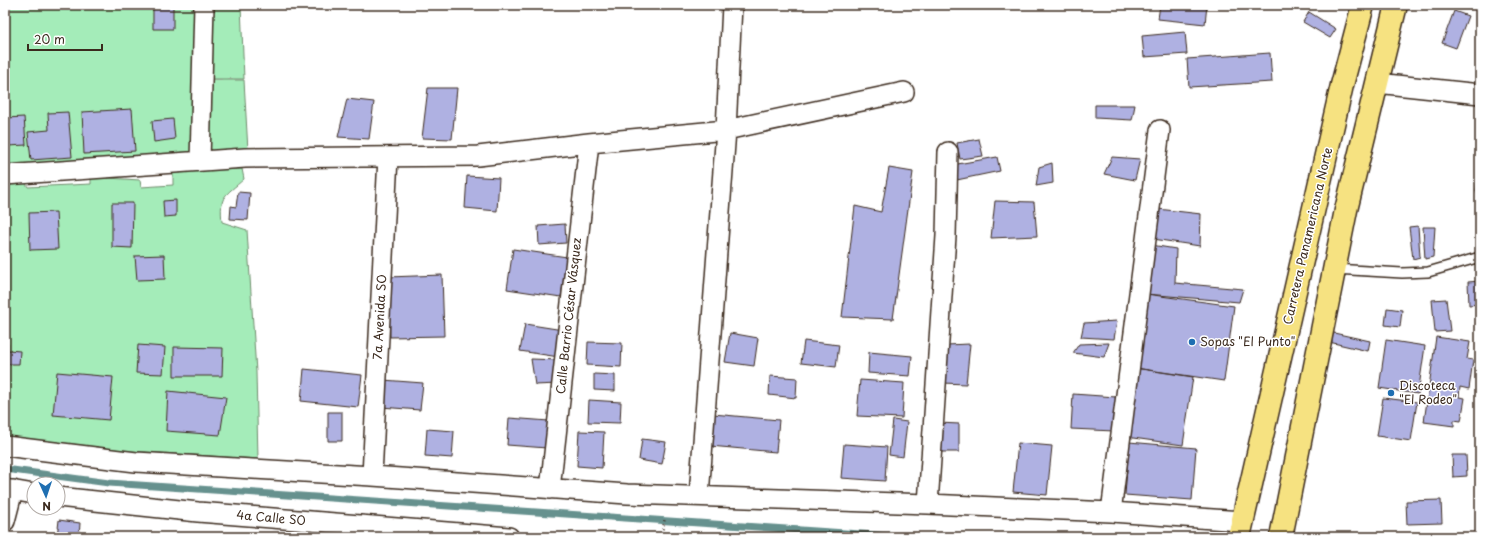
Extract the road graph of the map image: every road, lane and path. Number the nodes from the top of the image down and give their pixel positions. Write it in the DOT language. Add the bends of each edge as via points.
graph roads {
  1 [pos="204,5"];
  2 [pos="732,5"];
  3 [pos="1363,5"];
  4 [pos="1396,5"];
  5 [pos="1377,83"];
  6 [pos="904,92"];
  7 [pos="1480,94"];
  8 [pos="726,130"];
  9 [pos="1160,130"];
  10 [pos="589,143"];
  11 [pos="948,152"];
  12 [pos="388,157"];
  13 [pos="200,161"];
  14 [pos="5,175"];
  15 [pos="1480,257"];
  16 [pos="1334,269"];
  17 [pos="5,446"];
  18 [pos="372,476"];
  19 [pos="550,489"];
  20 [pos="9,490"];
  21 [pos="26,493"];
  22 [pos="699,496"];
  23 [pos="66,498"];
  24 [pos="928,504"];
  25 [pos="1111,512"];
  26 [pos="5,521"];
  27 [pos="316,529"];
  28 [pos="1241,529"];
  29 [pos="509,537"];
  30 [pos="1281,537"];
  1 -- 13 [label="street"];
  2 -- 8 [label="street"];
  3 -- 28 [label="highway, Carretera Panamericana Norte" via="1342,85"];
  4 -- 5 [label="highway"];
  5 -- 7 [label="street"];
  5 -- 16 [label="highway"];
  6 -- 8 [label="street"];
  8 -- 10 [label="street"];
  8 -- 22 [label="street"];
  9 -- 25 [label="street"];
  10 -- 12 [label="street" via="478,156"];
  10 -- 19 [label="street, Calle Barrio César Vásquez"];
  11 -- 24 [label="street" via="946,236"];
  12 -- 13 [label="street" via="245,158"];
  12 -- 18 [label="street, 7a Avenida SO"];
  13 -- 14 [label="street"];
  15 -- 16 [label="lane" via="1428,272"];
  16 -- 30 [label="highway"];
  17 -- 18 [label="street" via="136,462"];
  18 -- 19 [label="street"];
  19 -- 22 [label="street"];
  20 -- 21 [label="street"];
  20 -- 26 [label="street"];
  22 -- 24 [label="street"];
  23 -- 27 [label="street, 4a Calle SO" via="198,512"];
  24 -- 25 [label="street"];
  25 -- 28 [label="street"];
  27 -- 29 [label="street, 4a Calle SO"];
}
